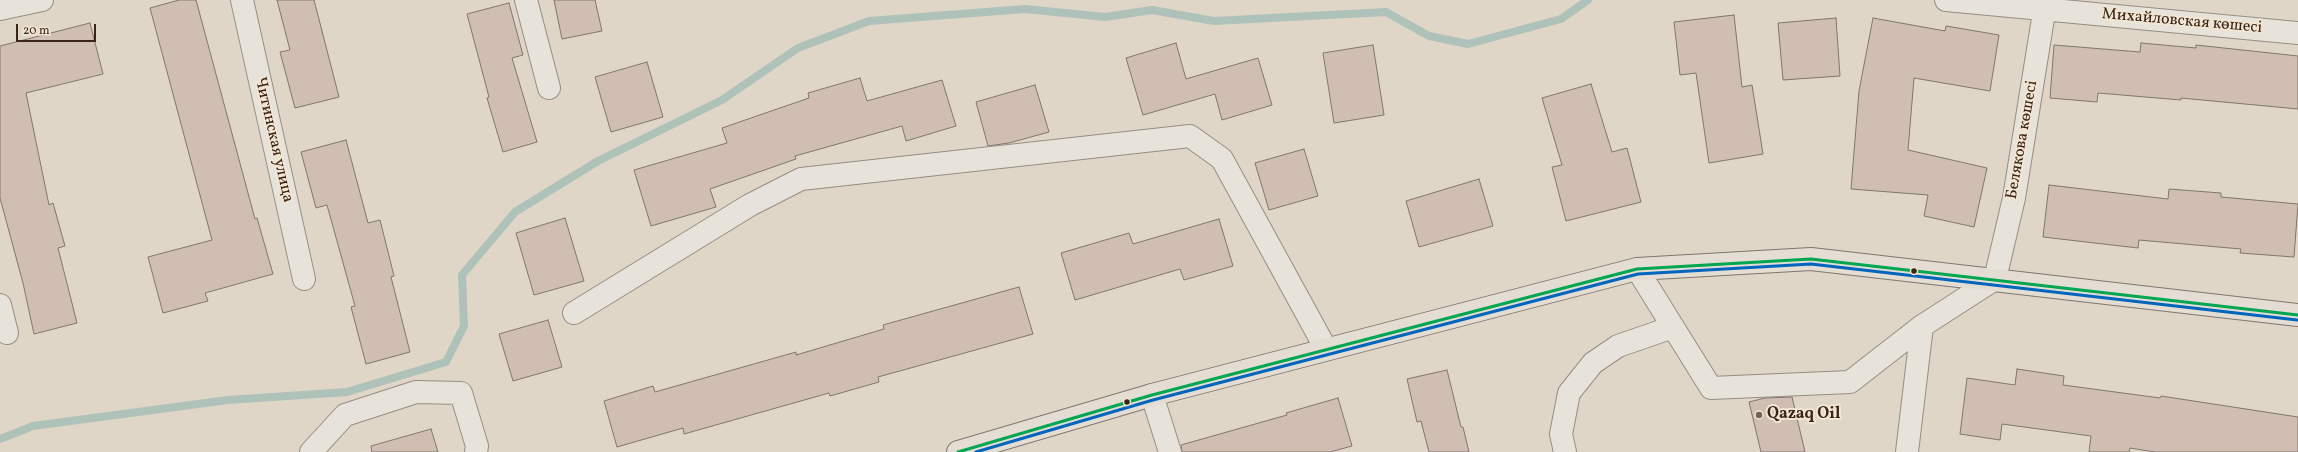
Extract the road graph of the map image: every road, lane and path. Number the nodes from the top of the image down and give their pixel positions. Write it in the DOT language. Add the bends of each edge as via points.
graph roads {
  1 [pos="42,0"];
  2 [pos="242,0"];
  3 [pos="526,0"];
  4 [pos="1946,0"];
  5 [pos="2046,5"];
  6 [pos="0,9"];
  7 [pos="2298,33"];
  8 [pos="549,88"];
  9 [pos="1637,269"];
  10 [pos="304,279"];
  11 [pos="1995,279"];
  12 [pos="0,305"];
  13 [pos="574,313"];
  14 [pos="2298,315"];
  15 [pos="1922,326"];
  16 [pos="1673,327"];
  17 [pos="7,333"];
  18 [pos="1326,349"];
  19 [pos="1152,395"];
  20 [pos="311,452"];
  21 [pos="476,452"];
  22 [pos="958,452"];
  23 [pos="1170,452"];
  24 [pos="1565,452"];
  25 [pos="1907,452"];
  1 -- 6 [label="street"];
  2 -- 10 [label="street, Читинская улица"];
  3 -- 8 [label="street"];
  4 -- 5 [label="street, Михайловская көшесі"];
  5 -- 7 [label="street, Михайловская көшесі"];
  5 -- 11 [label="street, Белякова көшесі" via="2014,198"];
  9 -- 11 [label="main road" via="1811,259"];
  9 -- 16 [label="street"];
  9 -- 18 [label="main road"];
  11 -- 14 [label="main road"];
  11 -- 15 [label="street"];
  12 -- 17 [label="street"];
  13 -- 18 [label="street" via="750,204 801,179 1190,136 1222,159"];
  15 -- 16 [label="street" via="1850,382 1711,388"];
  15 -- 25 [label="street"];
  16 -- 24 [label="street" via="1618,346 1593,363 1569,393 1561,434"];
  18 -- 19 [label="main road"];
  19 -- 22 [label="main road"];
  19 -- 23 [label="street"];
  20 -- 21 [label="street" via="345,415 416,392 461,393 477,446"];
}
